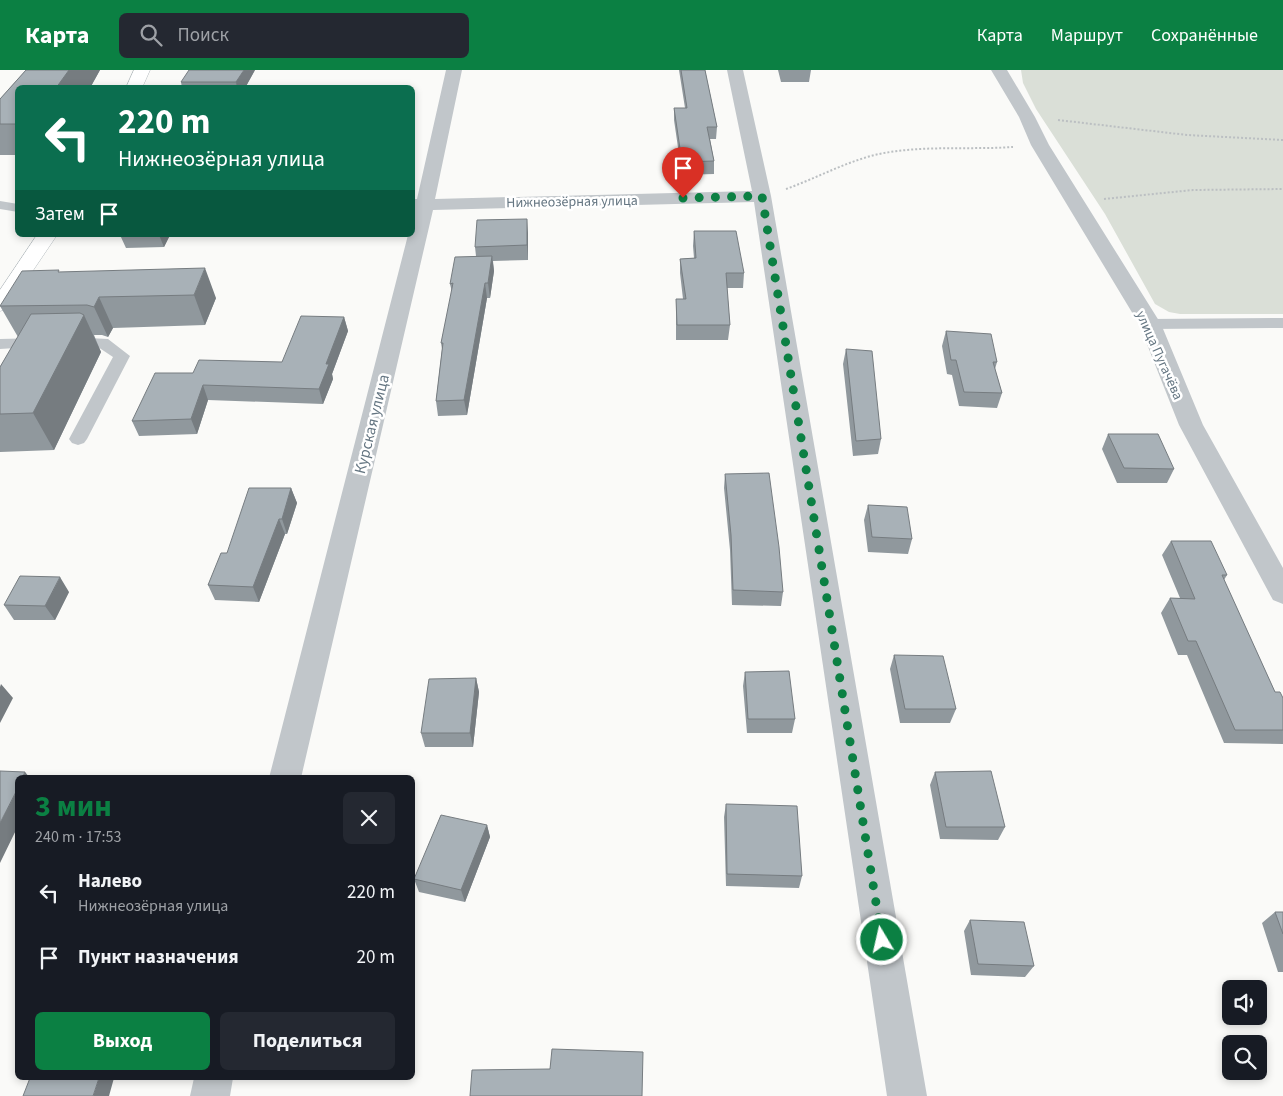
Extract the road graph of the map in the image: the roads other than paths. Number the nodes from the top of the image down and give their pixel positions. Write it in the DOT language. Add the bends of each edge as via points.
graph roads {
  1 [pos="142,70"];
  2 [pos="454,70"];
  3 [pos="735,70"];
  4 [pos="999,70"];
  5 [pos="135,85"];
  6 [pos="762,196"];
  7 [pos="0,205"];
  8 [pos="419,205"];
  9 [pos="15,208"];
  10 [pos="415,222"];
  11 [pos="46,237"];
  12 [pos="412,237"];
  13 [pos="0,305"];
  14 [pos="1283,323"];
  15 [pos="1150,324"];
  16 [pos="0,344"];
  17 [pos="78,439"];
  18 [pos="1283,593"];
  19 [pos="286,775"];
  20 [pos="214,1080"];
  21 [pos="210,1096"];
  22 [pos="907,1096"];
  1 -- 5 [label="main road"];
  2 -- 8 [label="street, Курская улица"];
  3 -- 6 [label="street"];
  4 -- 15 [label="street, улица Пугачёва" via="1040,145"];
  6 -- 8 [label="street, Нижнеозёрная улица"];
  6 -- 22 [label="street"];
  7 -- 9 [label="lane"];
  8 -- 10 [label="street, Курская улица"];
  11 -- 13 [label="main road"];
  12 -- 19 [label="street, Курская улица"];
  14 -- 15 [label="lane"];
  15 -- 18 [label="street, улица Пугачёва" via="1191,425"];
  16 -- 17 [label="lane" via="102,342 122,356"];
  20 -- 21 [label="street"];
}
